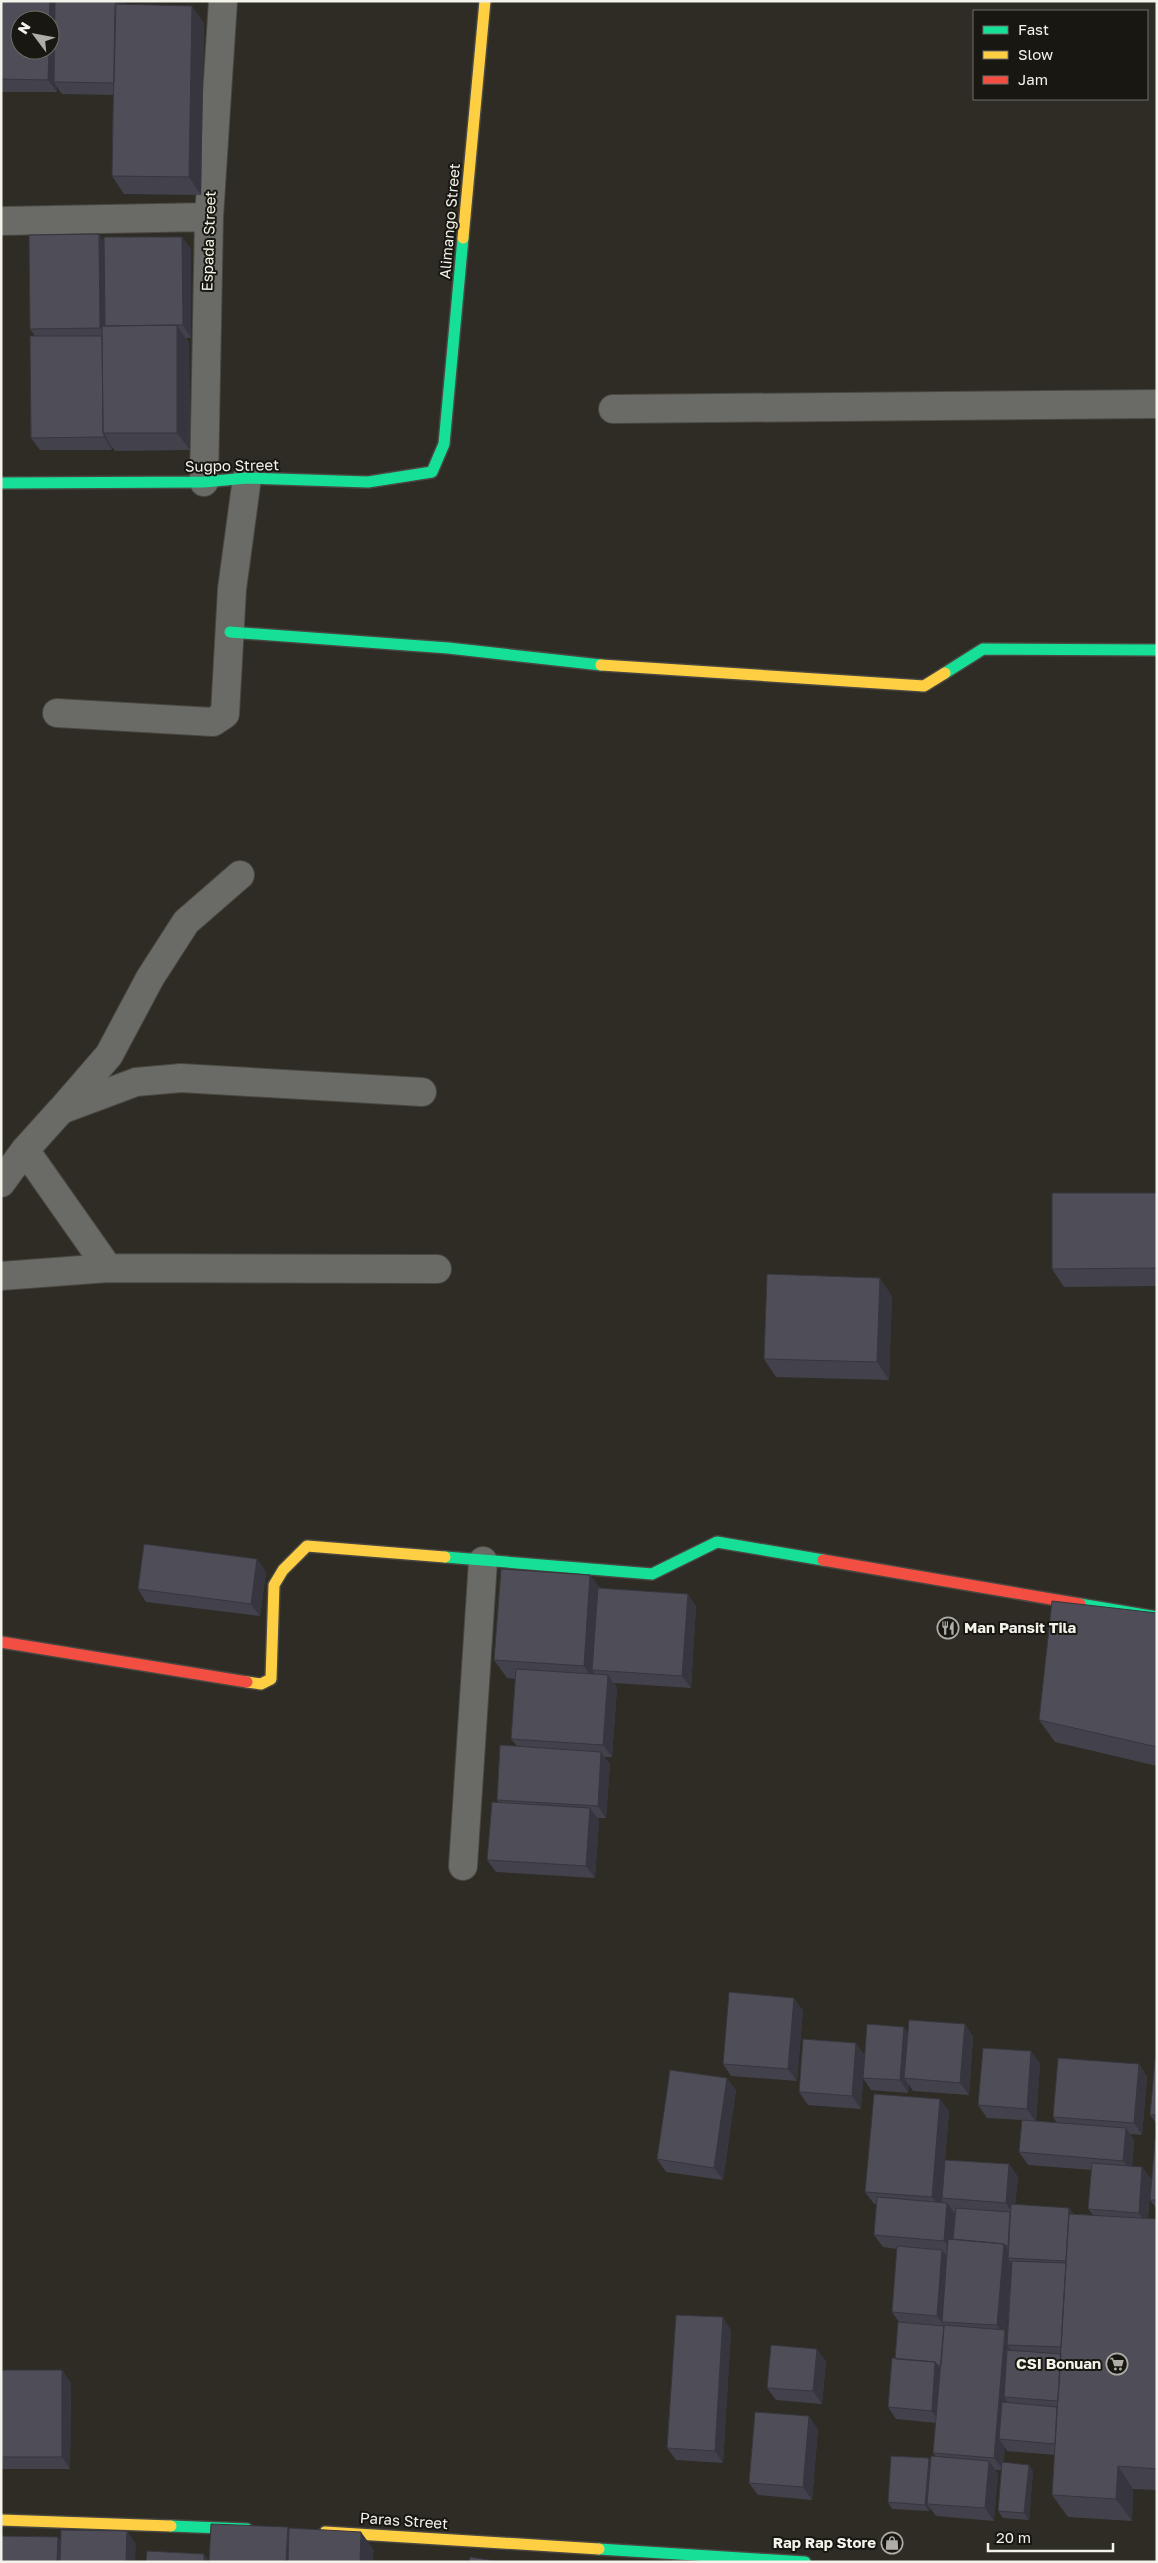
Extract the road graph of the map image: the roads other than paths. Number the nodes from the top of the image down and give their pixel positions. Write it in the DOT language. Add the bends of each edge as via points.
graph roads {
  1 [pos="223,1"];
  2 [pos="485,1"];
  3 [pos="209,217"];
  4 [pos="1,221"];
  5 [pos="1157,404"];
  6 [pos="613,409"];
  7 [pos="444,444"];
  8 [pos="247,478"];
  9 [pos="204,482"];
  10 [pos="1,483"];
  11 [pos="230,632"];
  12 [pos="1157,650"];
  13 [pos="57,713"];
  14 [pos="240,876"];
  15 [pos="422,1092"];
  16 [pos="61,1110"];
  17 [pos="25,1150"];
  18 [pos="1,1183"];
  19 [pos="108,1268"];
  20 [pos="437,1269"];
  21 [pos="1,1276"];
  22 [pos="484,1561"];
  23 [pos="1157,1617"];
  24 [pos="1,1642"];
  25 [pos="463,1866"];
  26 [pos="1,2520"];
  27 [pos="258,2529"];
  28 [pos="317,2532"];
  29 [pos="805,2562"];
  1 -- 3 [label="street, Espada Street"];
  2 -- 7 [label="street, Alimango Street"];
  3 -- 4 [label="street"];
  3 -- 9 [label="street, Espada Street"];
  5 -- 6 [label="street"];
  7 -- 8 [label="street, Sugpo Street" via="432,472 406,478 368,482"];
  8 -- 9 [label="street, Sugpo Street"];
  8 -- 11 [label="street" via="232,589"];
  9 -- 10 [label="street, Sugpo Street"];
  11 -- 12 [label="street" via="448,648 584,664 924,686 983,649"];
  11 -- 13 [label="street" via="225,714 213,722"];
  14 -- 16 [label="street" via="186,922 150,978 109,1055"];
  15 -- 16 [label="street" via="181,1078 136,1082"];
  16 -- 17 [label="street"];
  17 -- 18 [label="street"];
  17 -- 19 [label="street"];
  19 -- 20 [label="street"];
  19 -- 21 [label="street"];
  22 -- 23 [label="street" via="652,1574 717,1542"];
  22 -- 24 [label="street" via="307,1546 283,1570 274,1585 270,1679 261,1684"];
  22 -- 25 [label="street"];
  26 -- 27 [label="street"];
  28 -- 29 [label="street, Paras Street"];
}
